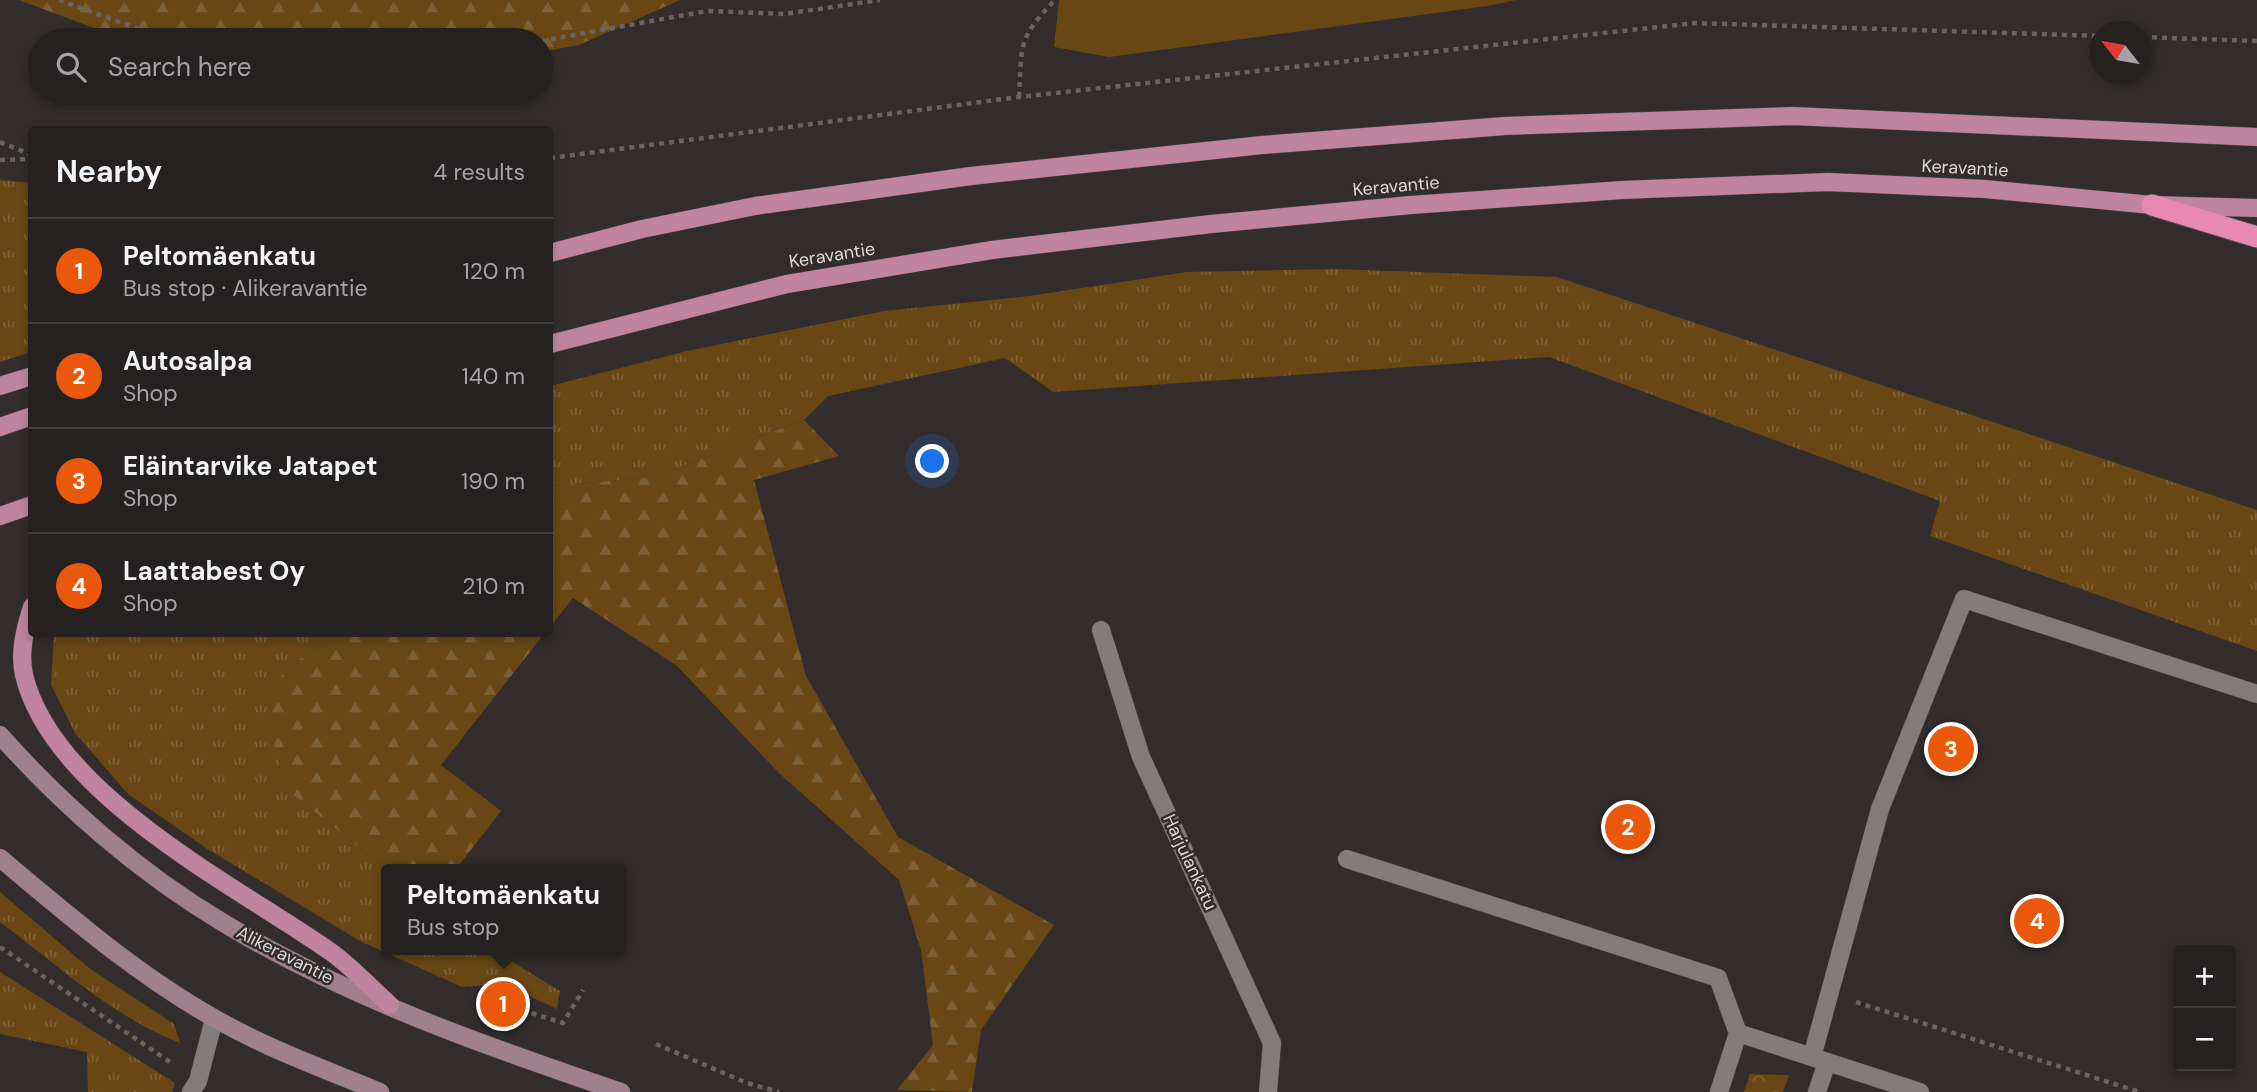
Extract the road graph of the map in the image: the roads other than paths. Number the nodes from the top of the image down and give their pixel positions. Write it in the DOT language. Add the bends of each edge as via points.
graph roads {
  1 [pos="2257,137"];
  2 [pos="2152,205"];
  3 [pos="2257,208"];
  4 [pos="2257,237"];
  5 [pos="553,253"];
  6 [pos="553,343"];
  7 [pos="28,377"];
  8 [pos="0,386"];
  9 [pos="28,417"];
  10 [pos="0,427"];
  11 [pos="28,506"];
  12 [pos="0,516"];
  13 [pos="28,625"];
  14 [pos="1101,630"];
  15 [pos="2257,694"];
  16 [pos="0,735"];
  17 [pos="0,858"];
  18 [pos="1347,859"];
  19 [pos="390,1005"];
  20 [pos="214,1018"];
  21 [pos="1738,1033"];
  22 [pos="1819,1059"];
  23 [pos="194,1086"];
  24 [pos="380,1092"];
  25 [pos="621,1092"];
  26 [pos="1268,1092"];
  27 [pos="1719,1092"];
  28 [pos="1817,1092"];
  29 [pos="1920,1092"];
  1 -- 5 [label="main road" via="1793,116 1505,125 971,176 755,206"];
  2 -- 3 [label="main road, Keravantie"];
  2 -- 4 [label="highway"];
  2 -- 6 [label="main road, Keravantie" via="1985,189 1828,182 1411,205 992,250 787,284"];
  7 -- 8 [label="main road"];
  9 -- 10 [label="main road"];
  11 -- 12 [label="main road"];
  13 -- 19 [label="main road" via="22,652 24,676 58,742 83,770 153,834 333,953"];
  14 -- 26 [label="street, Harjulankatu" via="1141,757 1272,1043"];
  15 -- 22 [label="street" via="1964,599 1880,809 1829,994"];
  16 -- 19 [label="street, Alikeravantie" via="75,810 140,865 211,915 318,973"];
  17 -- 20 [label="street" via="97,939"];
  18 -- 21 [label="street" via="1718,978"];
  19 -- 25 [label="street, Alikeravantie" via="508,1054"];
  20 -- 23 [label="street"];
  20 -- 24 [label="street"];
  21 -- 22 [label="street"];
  21 -- 27 [label="street"];
  22 -- 28 [label="street"];
  22 -- 29 [label="street"];
}
